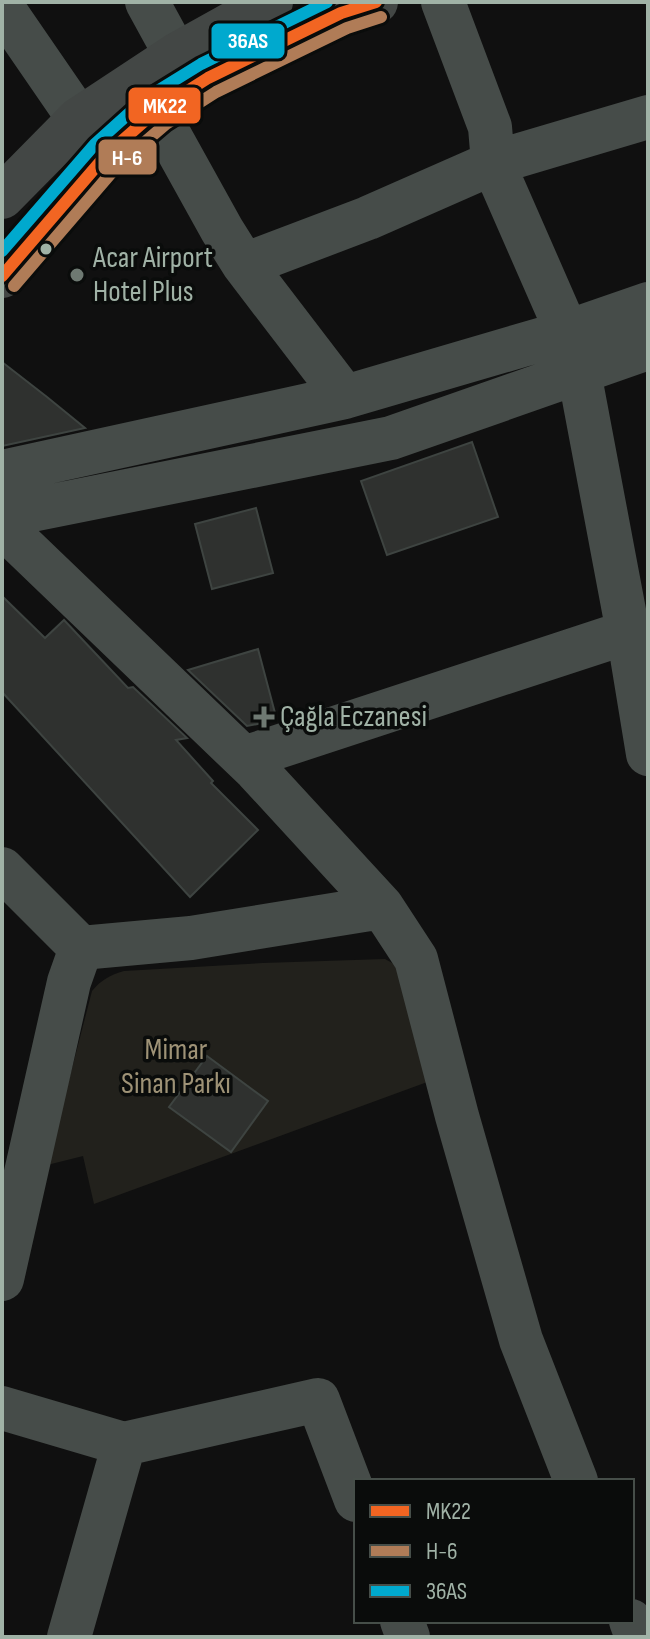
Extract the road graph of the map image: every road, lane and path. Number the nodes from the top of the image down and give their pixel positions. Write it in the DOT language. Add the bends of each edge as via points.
graph roads {
  1 [pos="147,2"];
  2 [pos="271,2"];
  3 [pos="376,2"];
  4 [pos="443,2"];
  5 [pos="2,7"];
  6 [pos="176,55"];
  7 [pos="156,111"];
  8 [pos="648,117"];
  9 [pos="79,119"];
  10 [pos="493,163"];
  11 [pos="2,197"];
  12 [pos="244,265"];
  13 [pos="2,276"];
  14 [pos="648,304"];
  15 [pos="648,348"];
  16 [pos="573,352"];
  17 [pos="345,397"];
  18 [pos="2,472"];
  19 [pos="2,516"];
  20 [pos="2,526"];
  21 [pos="628,632"];
  22 [pos="648,754"];
  23 [pos="244,758"];
  24 [pos="2,869"];
  25 [pos="382,907"];
  26 [pos="81,948"];
  27 [pos="2,1279"];
  28 [pos="2,1408"];
  29 [pos="124,1444"];
  30 [pos="575,1479"];
  31 [pos="354,1495"];
  32 [pos="69,1637"];
  1 -- 6 [label="street"];
  2 -- 6 [label="main road"];
  3 -- 7 [label="main road" via="341,13 208,78"];
  4 -- 10 [label="street" via="490,127"];
  5 -- 9 [label="street"];
  6 -- 9 [label="main road"];
  7 -- 12 [label="street"];
  7 -- 13 [label="main road" via="107,154"];
  8 -- 10 [label="street"];
  9 -- 11 [label="main road"];
  10 -- 12 [label="street"];
  10 -- 16 [label="street"];
  12 -- 17 [label="street"];
  14 -- 16 [label="street"];
  15 -- 16 [label="street"];
  16 -- 17 [label="street"];
  16 -- 19 [label="street" via="391,438"];
  16 -- 21 [label="street"];
  17 -- 18 [label="street"];
  20 -- 23 [label="street"];
  21 -- 22 [label="street"];
  21 -- 23 [label="street"];
  23 -- 25 [label="street"];
  24 -- 26 [label="street"];
  25 -- 26 [label="street" via="191,938"];
  25 -- 30 [label="street" via="416,959 521,1340"];
  26 -- 27 [label="street"];
  28 -- 29 [label="street"];
  29 -- 31 [label="street" via="318,1400"];
  29 -- 32 [label="street"];
}
